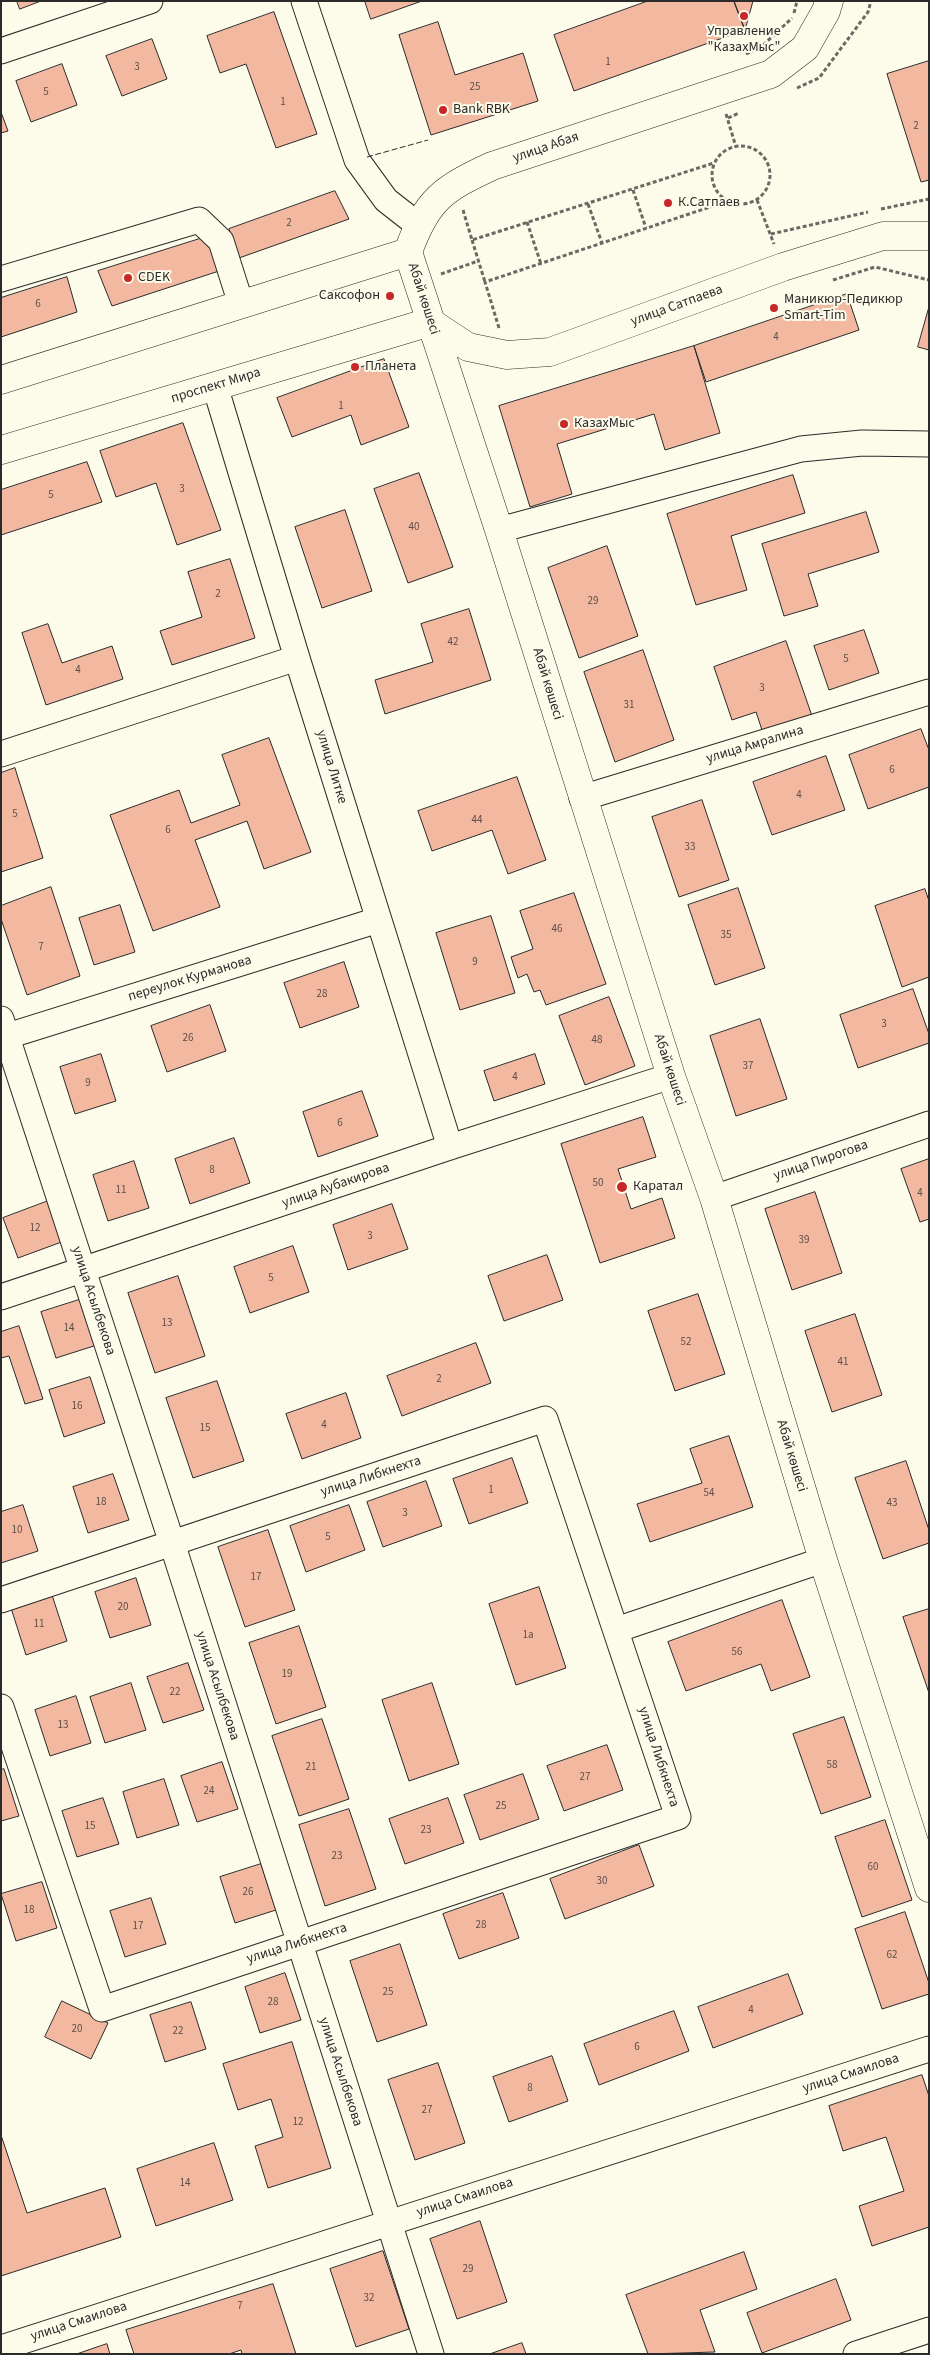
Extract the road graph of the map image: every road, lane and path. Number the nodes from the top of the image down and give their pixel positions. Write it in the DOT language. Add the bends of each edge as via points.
graph roads {
  1 [pos="150,1"];
  2 [pos="304,1"];
  3 [pos="797,1"];
  4 [pos="831,5"];
  5 [pos="1,51"];
  6 [pos="745,54"];
  7 [pos="720,90"];
  8 [pos="736,147"];
  9 [pos="714,163"];
  10 [pos="455,183"];
  11 [pos="633,190"];
  12 [pos="929,199"];
  13 [pos="728,201"];
  14 [pos="588,204"];
  15 [pos="527,222"];
  16 [pos="418,224"];
  17 [pos="646,228"];
  18 [pos="771,234"];
  19 [pos="929,236"];
  20 [pos="472,240"];
  21 [pos="602,243"];
  22 [pos="408,252"];
  23 [pos="478,261"];
  24 [pos="541,264"];
  25 [pos="1,279"];
  26 [pos="418,282"];
  27 [pos="485,282"];
  28 [pos="241,304"];
  29 [pos="430,322"];
  30 [pos="507,355"];
  31 [pos="1,380"];
  32 [pos="215,386"];
  33 [pos="929,444"];
  34 [pos="1,450"];
  35 [pos="500,530"];
  36 [pos="297,658"];
  37 [pos="929,692"];
  38 [pos="1,754"];
  39 [pos="582,798"];
  40 [pos="378,920"];
  41 [pos="3,1031"];
  42 [pos="671,1076"];
  43 [pos="929,1124"];
  44 [pos="450,1147"];
  45 [pos="714,1198"];
  46 [pos="83,1270"];
  47 [pos="1,1297"];
  48 [pos="172,1543"];
  49 [pos="823,1560"];
  50 [pos="1,1600"];
  51 [pos="616,1630"];
  52 [pos="1,1707"];
  53 [pos="929,1888"];
  54 [pos="299,1944"];
  55 [pos="929,2049"];
  56 [pos="388,2223"];
  57 [pos="929,2330"];
  58 [pos="1,2348"];
  59 [pos="431,2354"];
  60 [pos="856,2354"];
  1 -- 5 [label="street"];
  2 -- 16 [label="street" via="357,160 386,200"];
  3 -- 6 [label="path" via="793,17 761,47"];
  4 -- 7 [label="main road, улица Абая" via="805,48 771,74"];
  7 -- 8 [label="path"];
  7 -- 10 [label="main road, улица Абая" via="492,166"];
  8 -- 9 [label="path" via="726,151"];
  8 -- 13 [label="path" via="756,150 763,156 770,174 768,184 757,200 737,204"];
  9 -- 11 [label="path"];
  9 -- 13 [label="path" via="714,186"];
  10 -- 16 [label="main road, улица Абая" via="432,204"];
  10 -- 20 [label="path"];
  11 -- 14 [label="path"];
  11 -- 17 [label="path"];
  12 -- 18 [label="path"];
  13 -- 17 [label="path"];
  14 -- 15 [label="path"];
  14 -- 21 [label="path"];
  15 -- 20 [label="path"];
  15 -- 24 [label="path"];
  16 -- 22 [label="main road, улица Абая"];
  17 -- 21 [label="path"];
  19 -- 30 [label="main road, улица Сатпаева" via="883,236 783,267 550,352"];
  20 -- 23 [label="path"];
  21 -- 24 [label="path"];
  22 -- 26 [label="main road, Абай көшесі"];
  22 -- 28 [label="main road"];
  23 -- 26 [label="path"];
  23 -- 27 [label="path"];
  24 -- 27 [label="path"];
  25 -- 28 [label="street" via="199,220 221,241"];
  26 -- 29 [label="main road, Абай көшесі"];
  27 -- 30 [label="path"];
  28 -- 31 [label="main road"];
  29 -- 30 [label="main road, улица Сатпаева" via="468,347"];
  29 -- 32 [label="main road, проспект Мира"];
  29 -- 35 [label="main road, Абай көшесі"];
  32 -- 34 [label="main road, проспект Мира"];
  32 -- 36 [label="street, улица Литке"];
  33 -- 35 [label="street" via="862,443 801,449"];
  35 -- 39 [label="main road, Абай көшесі"];
  36 -- 38 [label="street"];
  36 -- 40 [label="street, улица Литке"];
  37 -- 39 [label="street, улица Амралина"];
  39 -- 42 [label="main road, Абай көшесі"];
  40 -- 41 [label="street, переулок Курманова"];
  40 -- 44 [label="street, улица Литке"];
  41 -- 46 [label="street, улица Асылбекова"];
  42 -- 44 [label="street, улица Аубакирова"];
  42 -- 45 [label="main road, Абай көшесі"];
  43 -- 45 [label="street, улица Пирогова"];
  44 -- 46 [label="street, улица Аубакирова"];
  45 -- 49 [label="main road, Абай көшесі"];
  46 -- 47 [label="street, улица Аубакирова"];
  46 -- 48 [label="street, улица Асылбекова"];
  48 -- 50 [label="street, улица Либкнехта"];
  48 -- 51 [label="street, улица Либкнехта" via="545,1419"];
  48 -- 54 [label="street, улица Асылбекова"];
  49 -- 51 [label="street"];
  49 -- 53 [label="main road, Абай көшесі"];
  51 -- 54 [label="street, улица Либкнехта" via="678,1817"];
  52 -- 54 [label="street, улица Либкнехта" via="102,2009"];
  54 -- 56 [label="street, улица Асылбекова"];
  55 -- 56 [label="street, улица Смаилова"];
  56 -- 58 [label="street, улица Смаилова"];
  56 -- 59 [label="street, улица Асылбекова"];
  57 -- 60 [label="street"];
}
